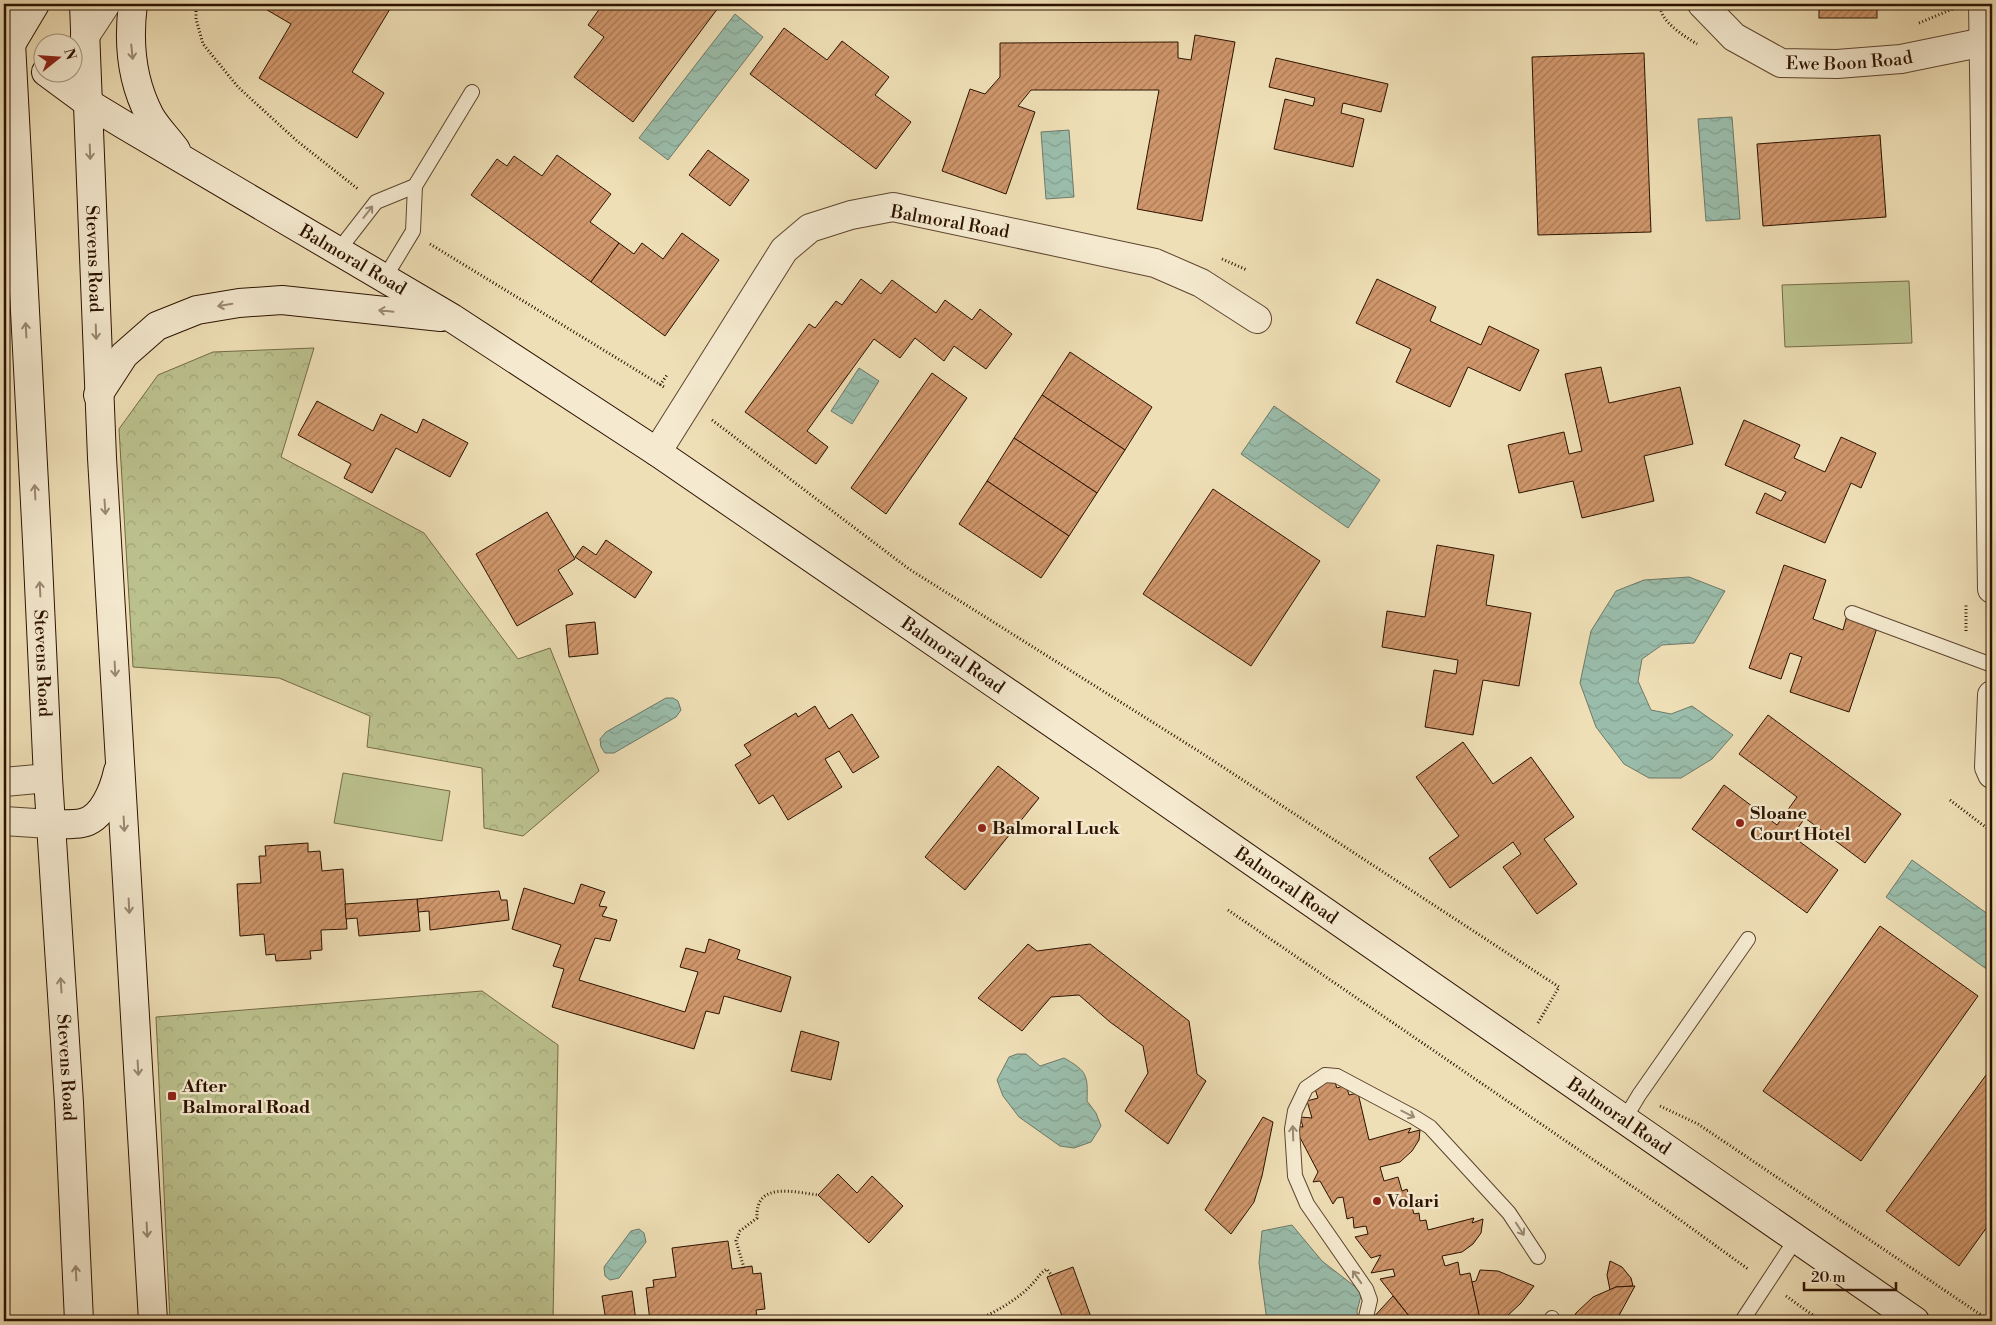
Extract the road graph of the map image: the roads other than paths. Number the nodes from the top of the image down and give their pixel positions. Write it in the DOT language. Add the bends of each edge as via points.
graph roads {
  1 [pos="9,4"];
  2 [pos="35,4"];
  3 [pos="84,4"];
  4 [pos="106,4"];
  5 [pos="133,4"];
  6 [pos="1702,4"];
  7 [pos="1983,4"];
  8 [pos="85,36"];
  9 [pos="1984,42"];
  10 [pos="7,44"];
  11 [pos="32,63"];
  12 [pos="60,82"];
  13 [pos="472,92"];
  14 [pos="88,103"];
  15 [pos="183,160"];
  16 [pos="415,186"];
  17 [pos="338,251"];
  18 [pos="384,279"];
  19 [pos="452,318"];
  20 [pos="1257,319"];
  21 [pos="98,395"];
  22 [pos="1991,401"];
  23 [pos="1991,449"];
  24 [pos="657,452"];
  25 [pos="1992,589"];
  26 [pos="1852,613"];
  27 [pos="1992,665"];
  28 [pos="1992,695"];
  29 [pos="120,762"];
  30 [pos="1992,774"];
  31 [pos="48,778"];
  32 [pos="4,782"];
  33 [pos="4,821"];
  34 [pos="50,824"];
  35 [pos="1748,939"];
  36 [pos="1624,1120"];
  37 [pos="1796,1239"];
  38 [pos="1538,1257"];
  39 [pos="79,1321"];
  40 [pos="152,1321"];
  41 [pos="1365,1321"];
  42 [pos="1742,1321"];
  43 [pos="1915,1321"];
  1 -- 10 [label="street, Stevens Road"];
  2 -- 10 [label="street"];
  3 -- 8 [label="street, Stevens Road"];
  4 -- 8 [label="street"];
  5 -- 15 [label="street, one-way" via="130,29 137,83 151,117"];
  6 -- 9 [label="street, Ewe Boon Road" via="1734,37 1781,63 1837,64 1901,59"];
  7 -- 9 [label="street"];
  8 -- 14 [label="street, Stevens Road"];
  9 -- 22 [label="street"];
  10 -- 11 [label="street"];
  31 -- 10 [label="street, Stevens Road, one-way" via="38,541"];
  12 -- 14 [label="street, Balmoral Road"];
  13 -- 16 [label="lane"];
  14 -- 15 [label="street, Balmoral Road"];
  14 -- 21 [label="street, Stevens Road, one-way"];
  15 -- 17 [label="street, Balmoral Road"];
  17 -- 16 [label="lane, one-way" via="376,202"];
  16 -- 18 [label="lane" via="413,231"];
  17 -- 18 [label="street, Balmoral Road"];
  18 -- 19 [label="street, Balmoral Road"];
  19 -- 21 [label="street, one-way" via="282,300 197,310 157,326 124,355"];
  19 -- 24 [label="street, Balmoral Road"];
  20 -- 24 [label="street, Balmoral Road" via="1201,283 1155,263 893,207 851,215 810,228 784,250"];
  21 -- 29 [label="street, Stevens Road, one-way"];
  22 -- 23 [label="street"];
  23 -- 25 [label="street"];
  24 -- 36 [label="street, Balmoral Road"];
  26 -- 27 [label="lane"];
  28 -- 30 [label="street"];
  29 -- 34 [label="street" via="114,788 96,817 83,823"];
  29 -- 40 [label="street, Stevens Road, one-way"];
  31 -- 32 [label="street"];
  31 -- 34 [label="street, Stevens Road"];
  33 -- 34 [label="street"];
  39 -- 34 [label="street, Stevens Road, one-way" via="69,1103"];
  35 -- 36 [label="lane"];
  36 -- 37 [label="street, Balmoral Road"];
  37 -- 42 [label="lane"];
  37 -- 43 [label="street, Balmoral Road"];
  41 -- 38 [label="lane, one-way" via="1370,1300 1366,1289 1307,1204 1295,1176 1292,1129 1295,1111 1306,1088 1325,1075 1337,1076 1430,1127 1509,1213"];
}
